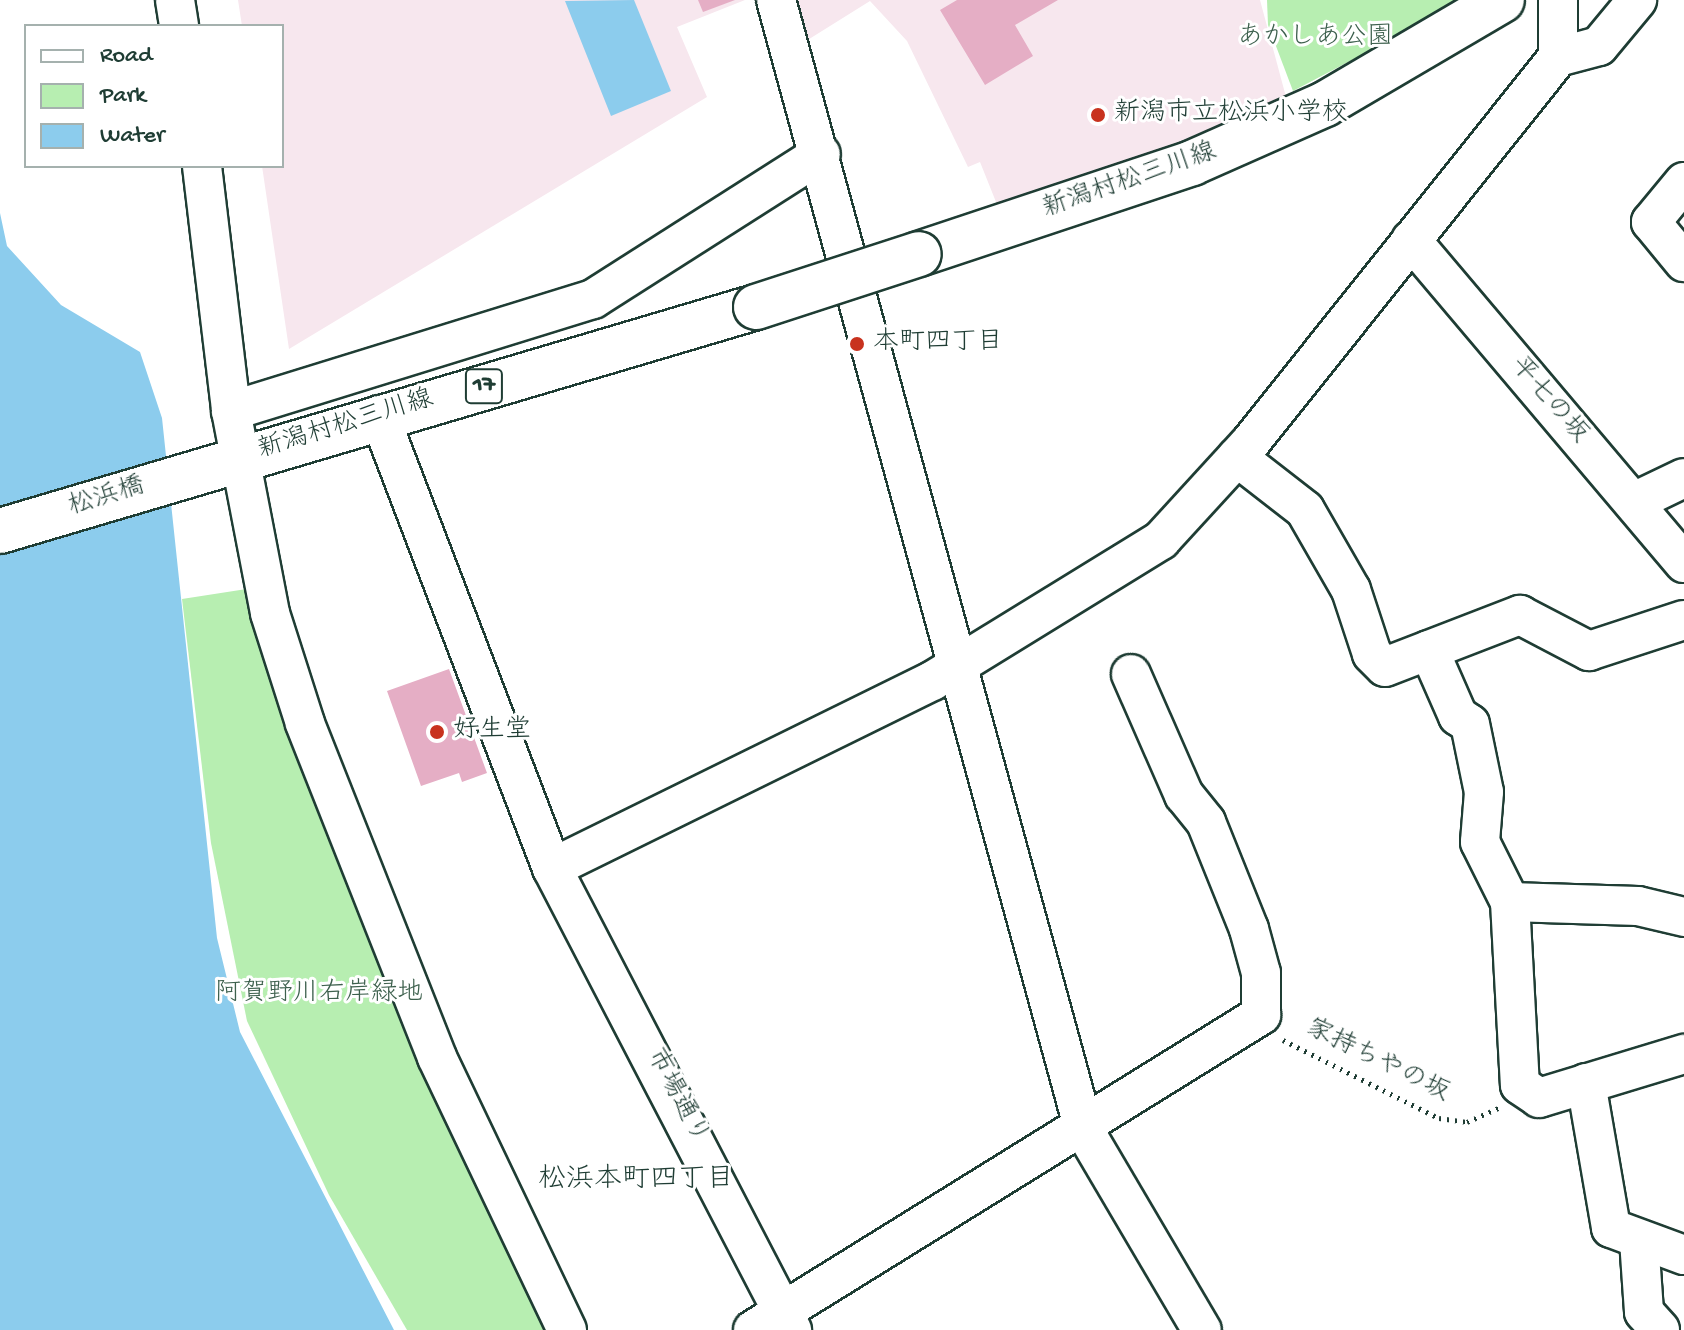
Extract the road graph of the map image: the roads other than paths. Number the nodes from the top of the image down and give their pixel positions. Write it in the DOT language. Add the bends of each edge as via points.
graph roads {
  1 [pos="175,0"];
  2 [pos="776,0"];
  3 [pos="1502,0"];
  4 [pos="1558,0"];
  5 [pos="1637,0"];
  6 [pos="179,24"];
  7 [pos="1558,57"];
  8 [pos="821,154"];
  9 [pos="202,168"];
  10 [pos="1684,182"];
  11 [pos="1411,240"];
  12 [pos="1684,262"];
  13 [pos="231,411"];
  14 [pos="379,415"];
  15 [pos="1237,457"];
  16 [pos="225,462"];
  17 [pos="1684,478"];
  18 [pos="1634,502"];
  19 [pos="0,531"];
  20 [pos="1684,563"];
  21 [pos="1684,620"];
  22 [pos="1429,650"];
  23 [pos="957,665"];
  24 [pos="1131,674"];
  25 [pos="552,868"];
  26 [pos="1510,902"];
  27 [pos="1684,917"];
  28 [pos="1684,1054"];
  29 [pos="1586,1083"];
  30 [pos="1084,1130"];
  31 [pos="1639,1240"];
  32 [pos="1684,1255"];
  33 [pos="776,1324"];
  34 [pos="567,1330"];
  35 [pos="1202,1330"];
  36 [pos="1660,1330"];
  1 -- 6 [label="street"];
  2 -- 8 [label="street"];
  3 -- 14 [label="main road, 新潟村松三川線 / 17, bridge" via="1325,104 1192,163 756,307"];
  4 -- 7 [label="street"];
  5 -- 7 [label="street" via="1599,46"];
  7 -- 11 [label="street"];
  8 -- 13 [label="street" via="593,299"];
  8 -- 23 [label="street"];
  9 -- 13 [label="street"];
  10 -- 12 [label="street" via="1651,222"];
  11 -- 15 [label="street"];
  11 -- 18 [label="street, 平七の坂"];
  13 -- 16 [label="street"];
  14 -- 16 [label="main road, 新潟村松三川線 / 17"];
  14 -- 25 [label="street, 市場通り"];
  15 -- 22 [label="street" via="1305,510 1351,590 1372,654 1385,667"];
  15 -- 23 [label="street" via="1161,540"];
  16 -- 19 [label="main road, 松浜橋 / 17"];
  16 -- 34 [label="street" via="270,613 351,845 437,1057"];
  17 -- 18 [label="street"];
  18 -- 20 [label="street, 平七の坂"];
  21 -- 22 [label="street" via="1589,651 1520,615"];
  22 -- 26 [label="street" via="1458,716 1470,724 1484,792 1480,842"];
  23 -- 25 [label="street"];
  23 -- 30 [label="street"];
  24 -- 30 [label="street" via="1184,795 1206,822 1249,929 1263,995 1261,1015"];
  25 -- 33 [label="street, 市場通り"];
  26 -- 27 [label="street" via="1638,906"];
  26 -- 29 [label="street" via="1520,1085 1539,1098"];
  28 -- 29 [label="street"];
  29 -- 31 [label="street" via="1611,1228"];
  30 -- 33 [label="street"];
  30 -- 35 [label="street"];
  31 -- 32 [label="street"];
  31 -- 36 [label="street" via="1644,1312"];
}
